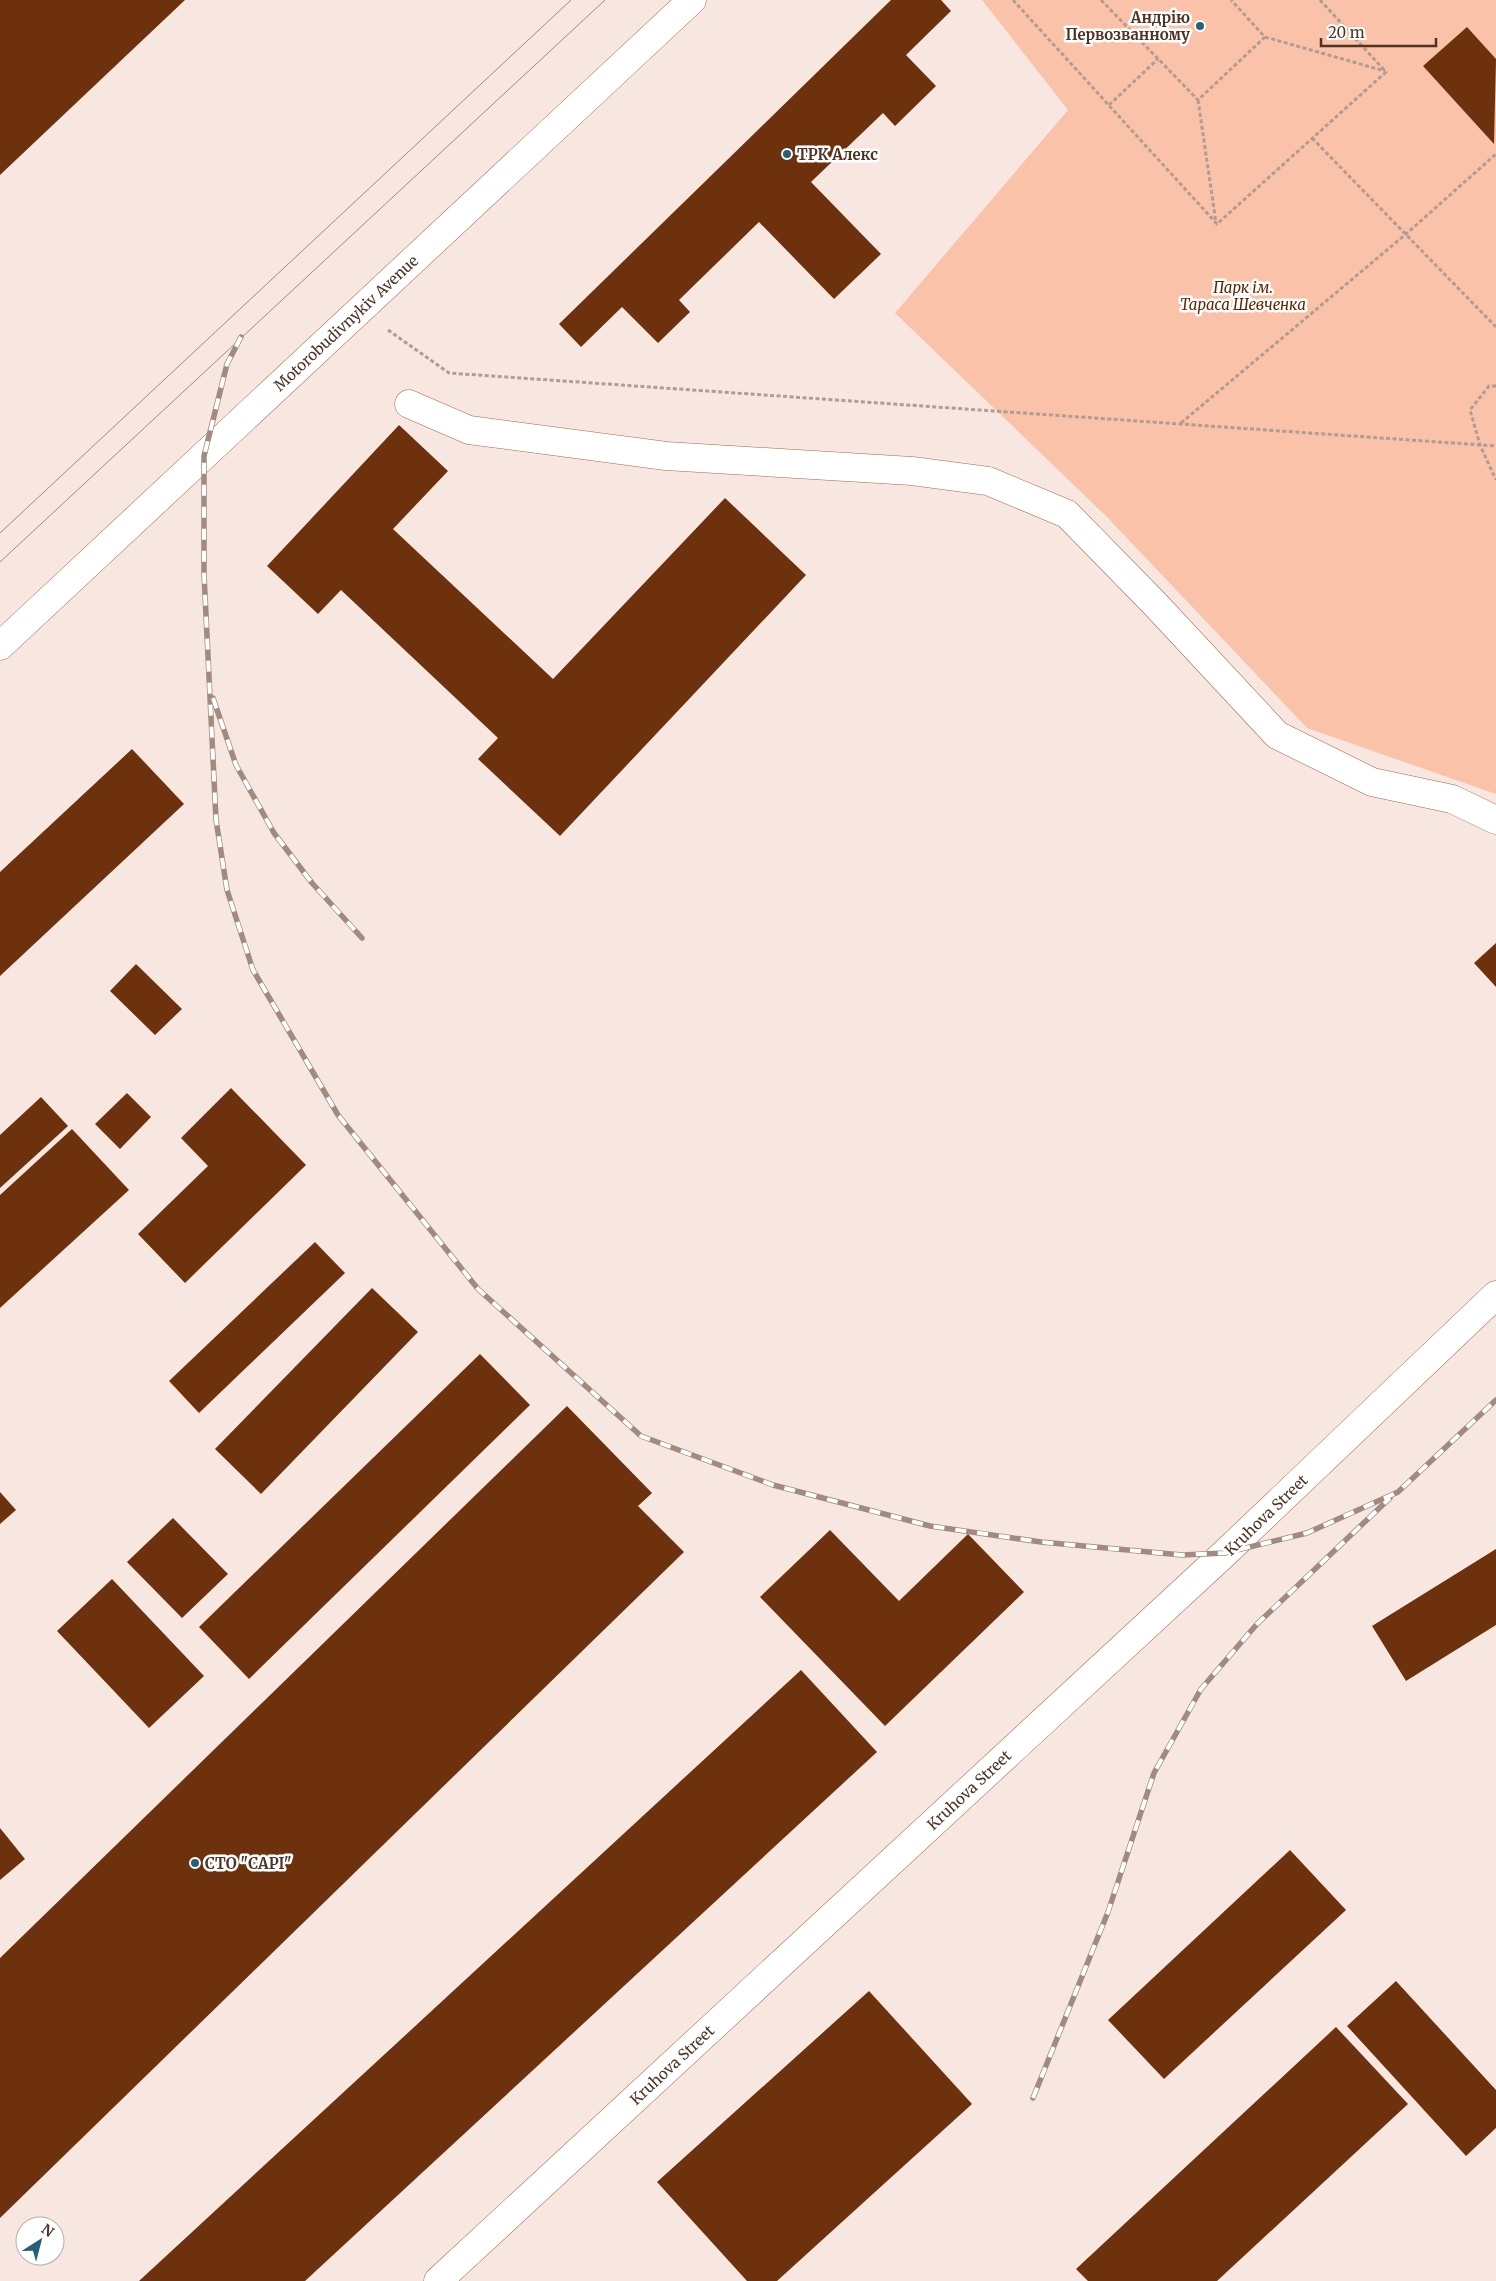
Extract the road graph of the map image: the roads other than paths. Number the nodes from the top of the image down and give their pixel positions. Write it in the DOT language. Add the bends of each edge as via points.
graph roads {
  1 [pos="692,0"];
  2 [pos="409,404"];
  3 [pos="0,646"];
  4 [pos="1496,820"];
  5 [pos="1496,1295"];
  6 [pos="438,2281"];
  1 -- 3 [label="street, Motorobudivnykiv Avenue"];
  2 -- 4 [label="street" via="469,430 666,456 912,471 988,481 1067,514 1277,735 1372,782 1452,799"];
  5 -- 6 [label="street, Kruhova Street" via="1225,1554"];
}
